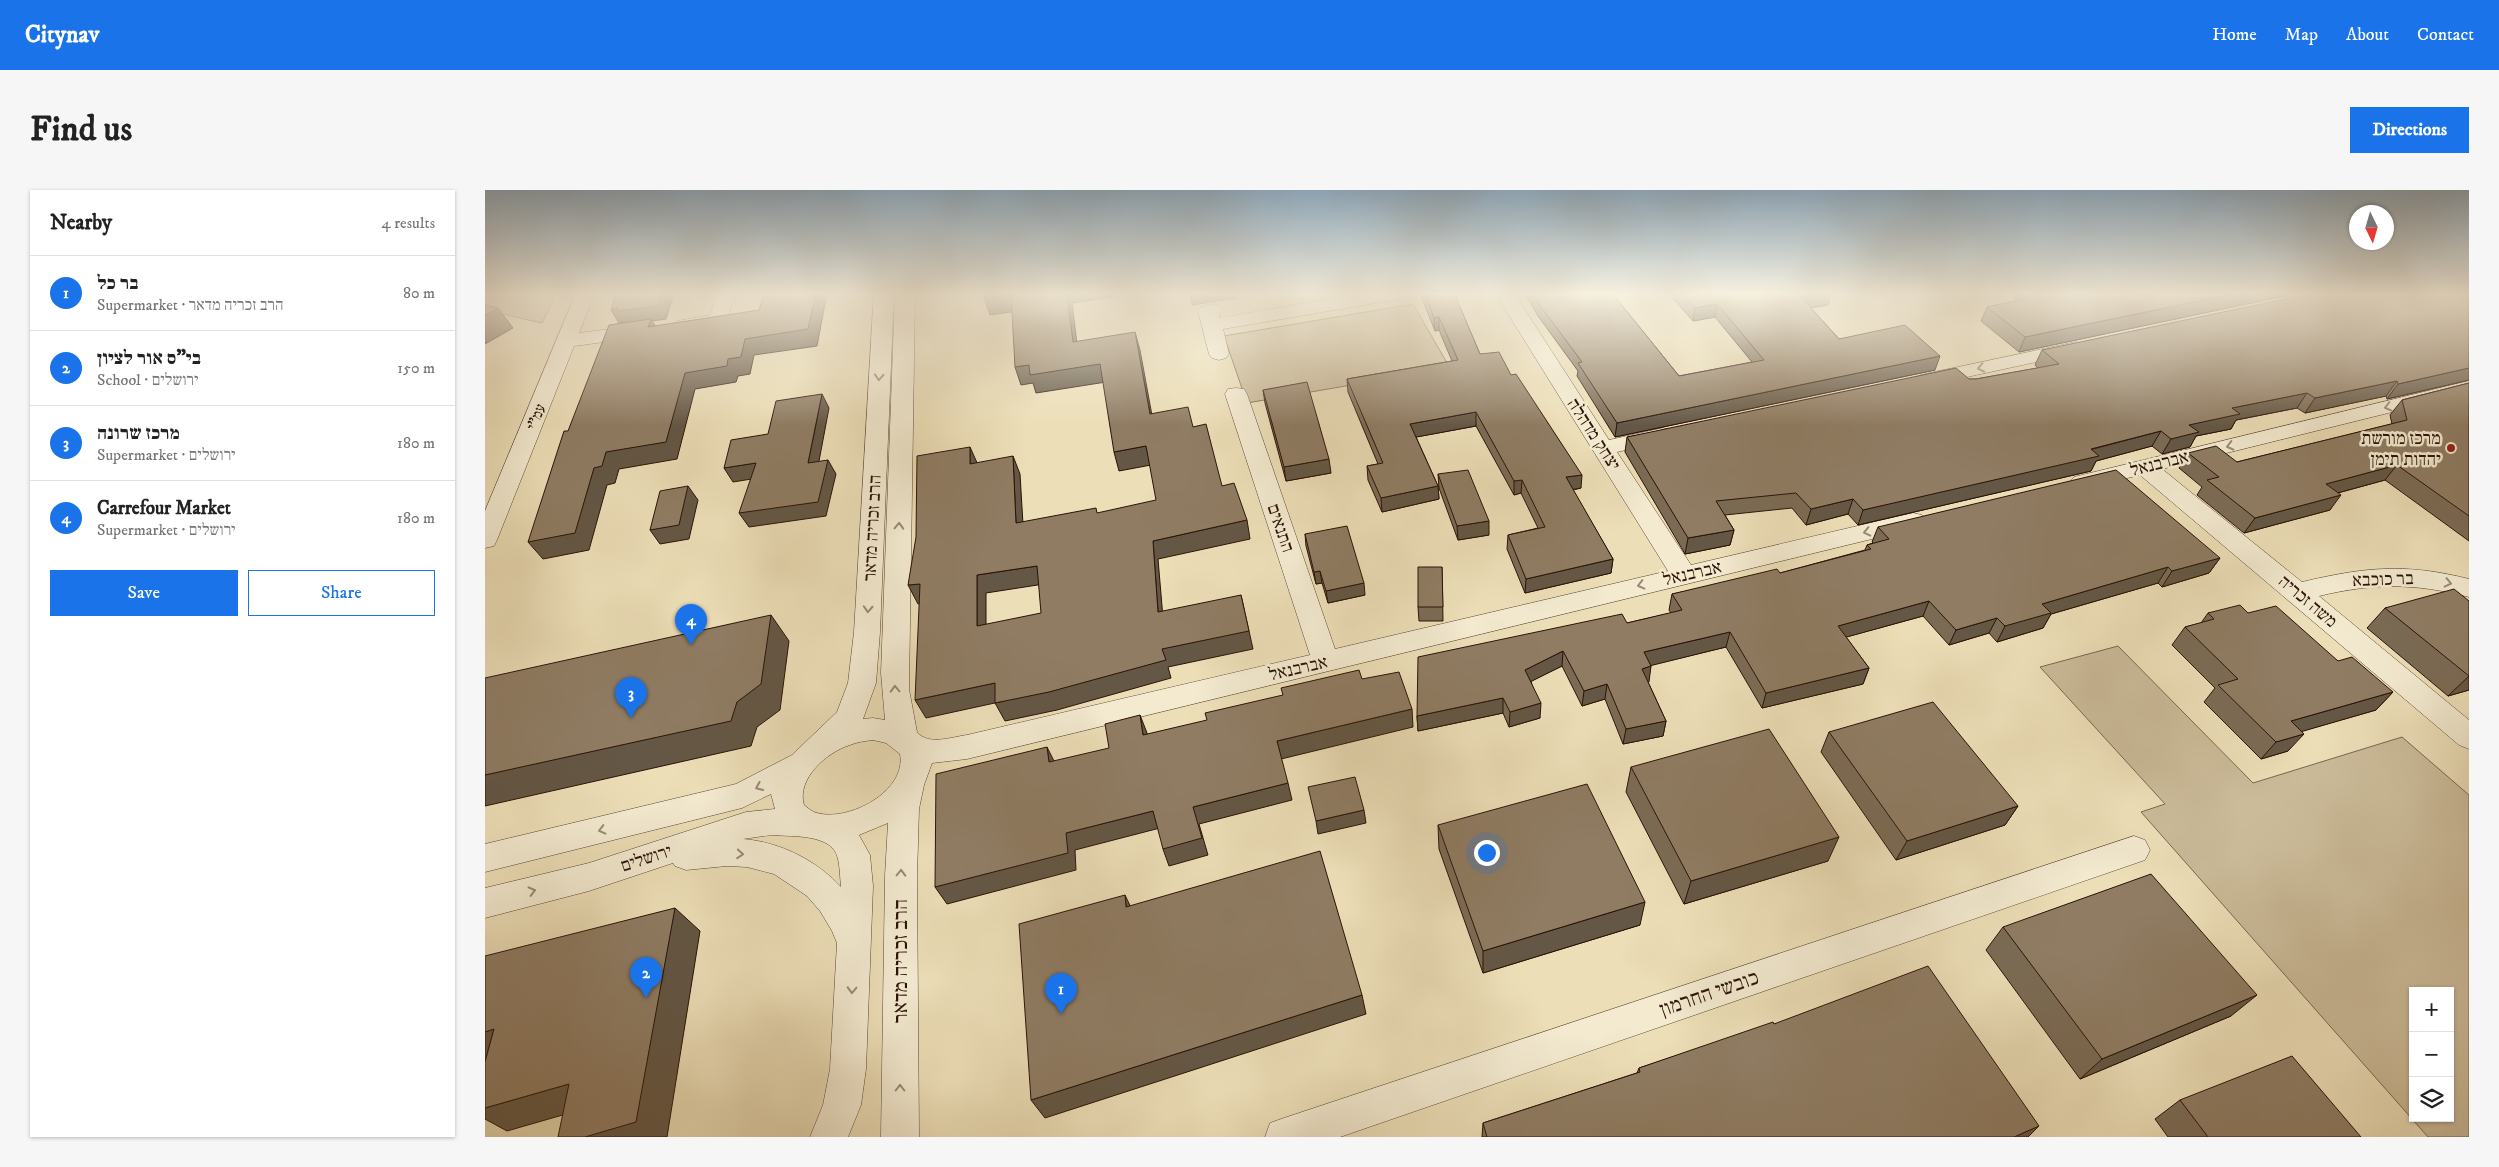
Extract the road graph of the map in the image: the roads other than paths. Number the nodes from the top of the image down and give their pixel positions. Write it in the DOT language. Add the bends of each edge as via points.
graph roads {
  1 [pos="569,337"];
  2 [pos="594,337"];
  3 [pos="882,337"];
  4 [pos="904,337"];
  5 [pos="1215,337"];
  6 [pos="1532,337"];
  7 [pos="567,341"];
  8 [pos="2095,344"];
  9 [pos="1219,354"];
  10 [pos="1902,385"];
  11 [pos="2469,387"];
  12 [pos="1236,394"];
  13 [pos="1680,432"];
  14 [pos="1602,448"];
  15 [pos="2145,467"];
  16 [pos="2058,487"];
  17 [pos="1933,516"];
  18 [pos="485,540"];
  19 [pos="1684,575"];
  20 [pos="2469,588"];
  21 [pos="2297,592"];
  22 [pos="1326,661"];
  23 [pos="2469,737"];
  24 [pos="909,742"];
  25 [pos="809,755"];
  26 [pos="909,786"];
  27 [pos="818,826"];
  28 [pos="2134,850"];
  29 [pos="485,858"];
  30 [pos="589,877"];
  31 [pos="485,903"];
  32 [pos="854,942"];
  33 [pos="829,1137"];
  34 [pos="900,1137"];
  35 [pos="1284,1137"];
  1 -- 7 [label="street, עמ\"י"];
  2 -- 7 [label="street"];
  3 -- 25 [label="street, הרב זכריה מדאר, one-way" via="862,682 849,718"];
  24 -- 4 [label="street, הרב זכריה מדאר, one-way" via="899,724 895,673"];
  5 -- 9 [label="street"];
  6 -- 14 [label="street, יצחק מדהלה"];
  7 -- 18 [label="street, עמ\"י"];
  8 -- 10 [label="street, one-way"];
  11 -- 15 [label="street, אברבנאל, one-way"];
  12 -- 22 [label="street, התנאים"];
  13 -- 14 [label="street"];
  14 -- 19 [label="street, יצחק מדהלה"];
  15 -- 16 [label="street, אברבנאל"];
  15 -- 21 [label="street, משה זכריה"];
  17 -- 19 [label="street, אברבנאל, one-way"];
  19 -- 22 [label="street, אברבנאל, one-way"];
  21 -- 20 [label="street, בר כוכבא, one-way" via="2356,578 2392,575 2431,579"];
  21 -- 23 [label="street, משה זכריה"];
  22 -- 24 [label="street, אברבנאל" via="967,747 933,752"];
  24 -- 25 [label="street" via="890,730 855,731"];
  24 -- 26 [label="street" via="917,759 916,772"];
  25 -- 27 [label="street" via="791,778 786,792 788,806 795,817"];
  25 -- 29 [label="street, ירושלים, one-way" via="782,776 742,795"];
  26 -- 27 [label="street" via="883,811 865,820 846,826"];
  34 -- 26 [label="street, הרב זכריה מדאר, one-way" via="901,876 904,809"];
  27 -- 30 [label="street, ירושלים" via="772,822 746,825"];
  27 -- 32 [label="street" via="845,840 854,854 857,886"];
  28 -- 35 [label="street, כובשי החרמון"];
  31 -- 30 [label="street, ירושלים, one-way"];
  30 -- 32 [label="street, one-way" via="694,854 736,853 769,857 806,873 833,902"];
  32 -- 33 [label="street, one-way" via="849,1069 842,1105"];
}
